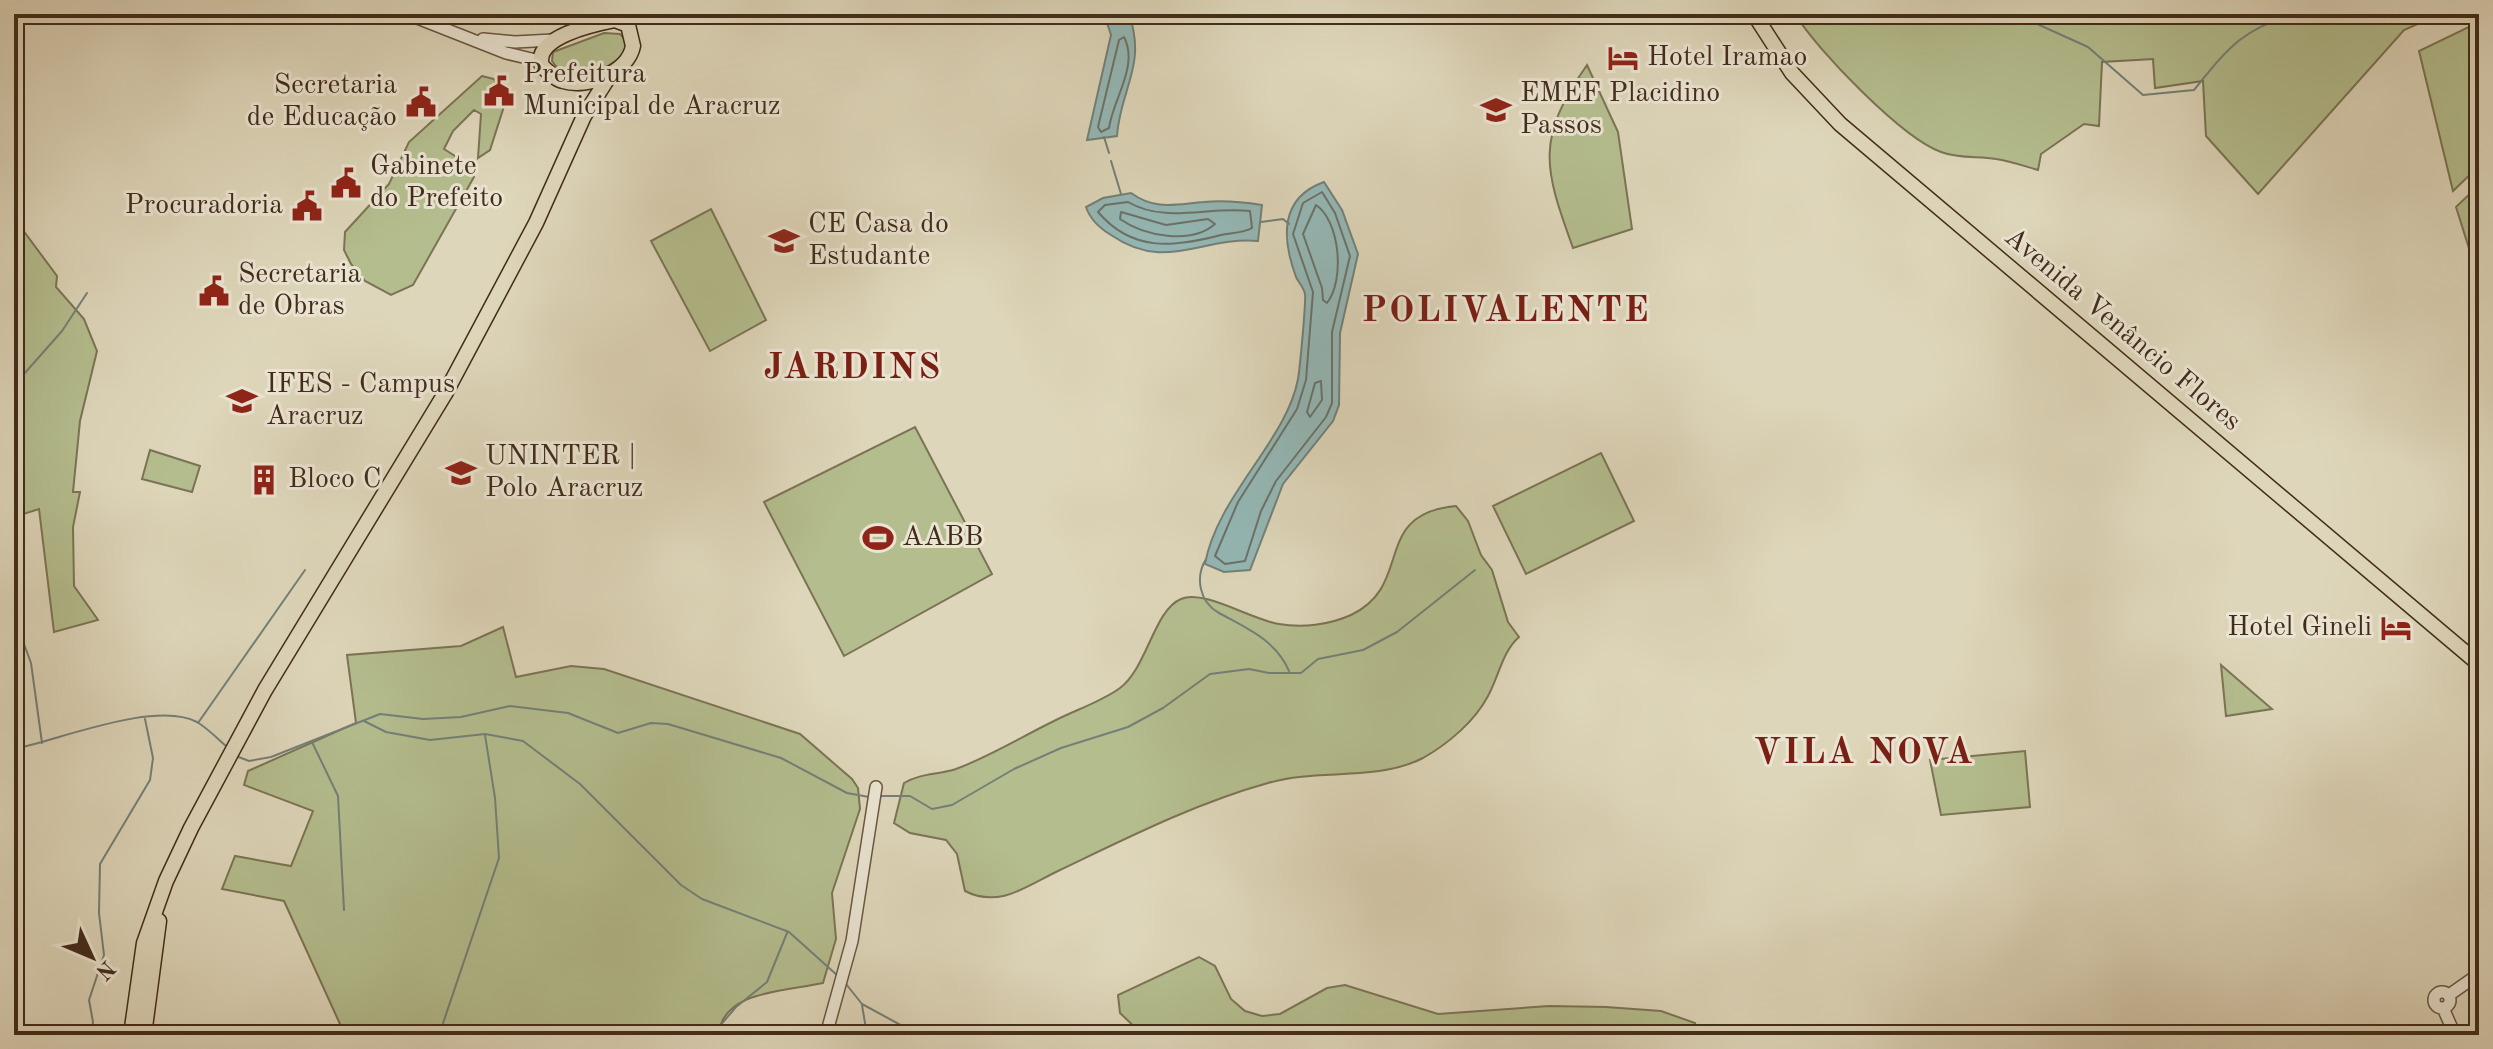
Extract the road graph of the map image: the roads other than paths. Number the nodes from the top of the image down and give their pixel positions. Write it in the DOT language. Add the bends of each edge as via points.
graph roads {
  1 [pos="407,14"];
  2 [pos="1754,14"];
  3 [pos="610,18"];
  4 [pos="628,19"];
  5 [pos="466,37"];
  6 [pos="553,40"];
  7 [pos="540,61"];
  8 [pos="610,75"];
  9 [pos="576,82"];
  10 [pos="588,110"];
  11 [pos="2479,664"];
  12 [pos="876,787"];
  13 [pos="166,881"];
  14 [pos="2479,974"];
  15 [pos="131,1035"];
  16 [pos="144,1035"];
  17 [pos="826,1035"];
  18 [pos="2455,1035"];
  1 -- 5 [label="street"];
  2 -- 11 [label="main road, Avenida Venâncio Flores" via="1792,73 1840,124"];
  3 -- 4 [label="main road"];
  3 -- 6 [label="main road"];
  4 -- 8 [label="main road" via="632,54"];
  5 -- 6 [label="street"];
  5 -- 7 [label="street"];
  6 -- 7 [label="main road"];
  7 -- 9 [label="main road" via="555,78"];
  8 -- 9 [label="main road"];
  8 -- 10 [label="main road"];
  9 -- 10 [label="main road"];
  10 -- 13 [label="main road" via="446,392 265,690"];
  12 -- 17 [label="street" via="852,941"];
  13 -- 15 [label="main road" via="144,943"];
  13 -- 16 [label="main road"];
  14 -- 18 [label="street" via="2449,995 2443,1008"];
}
